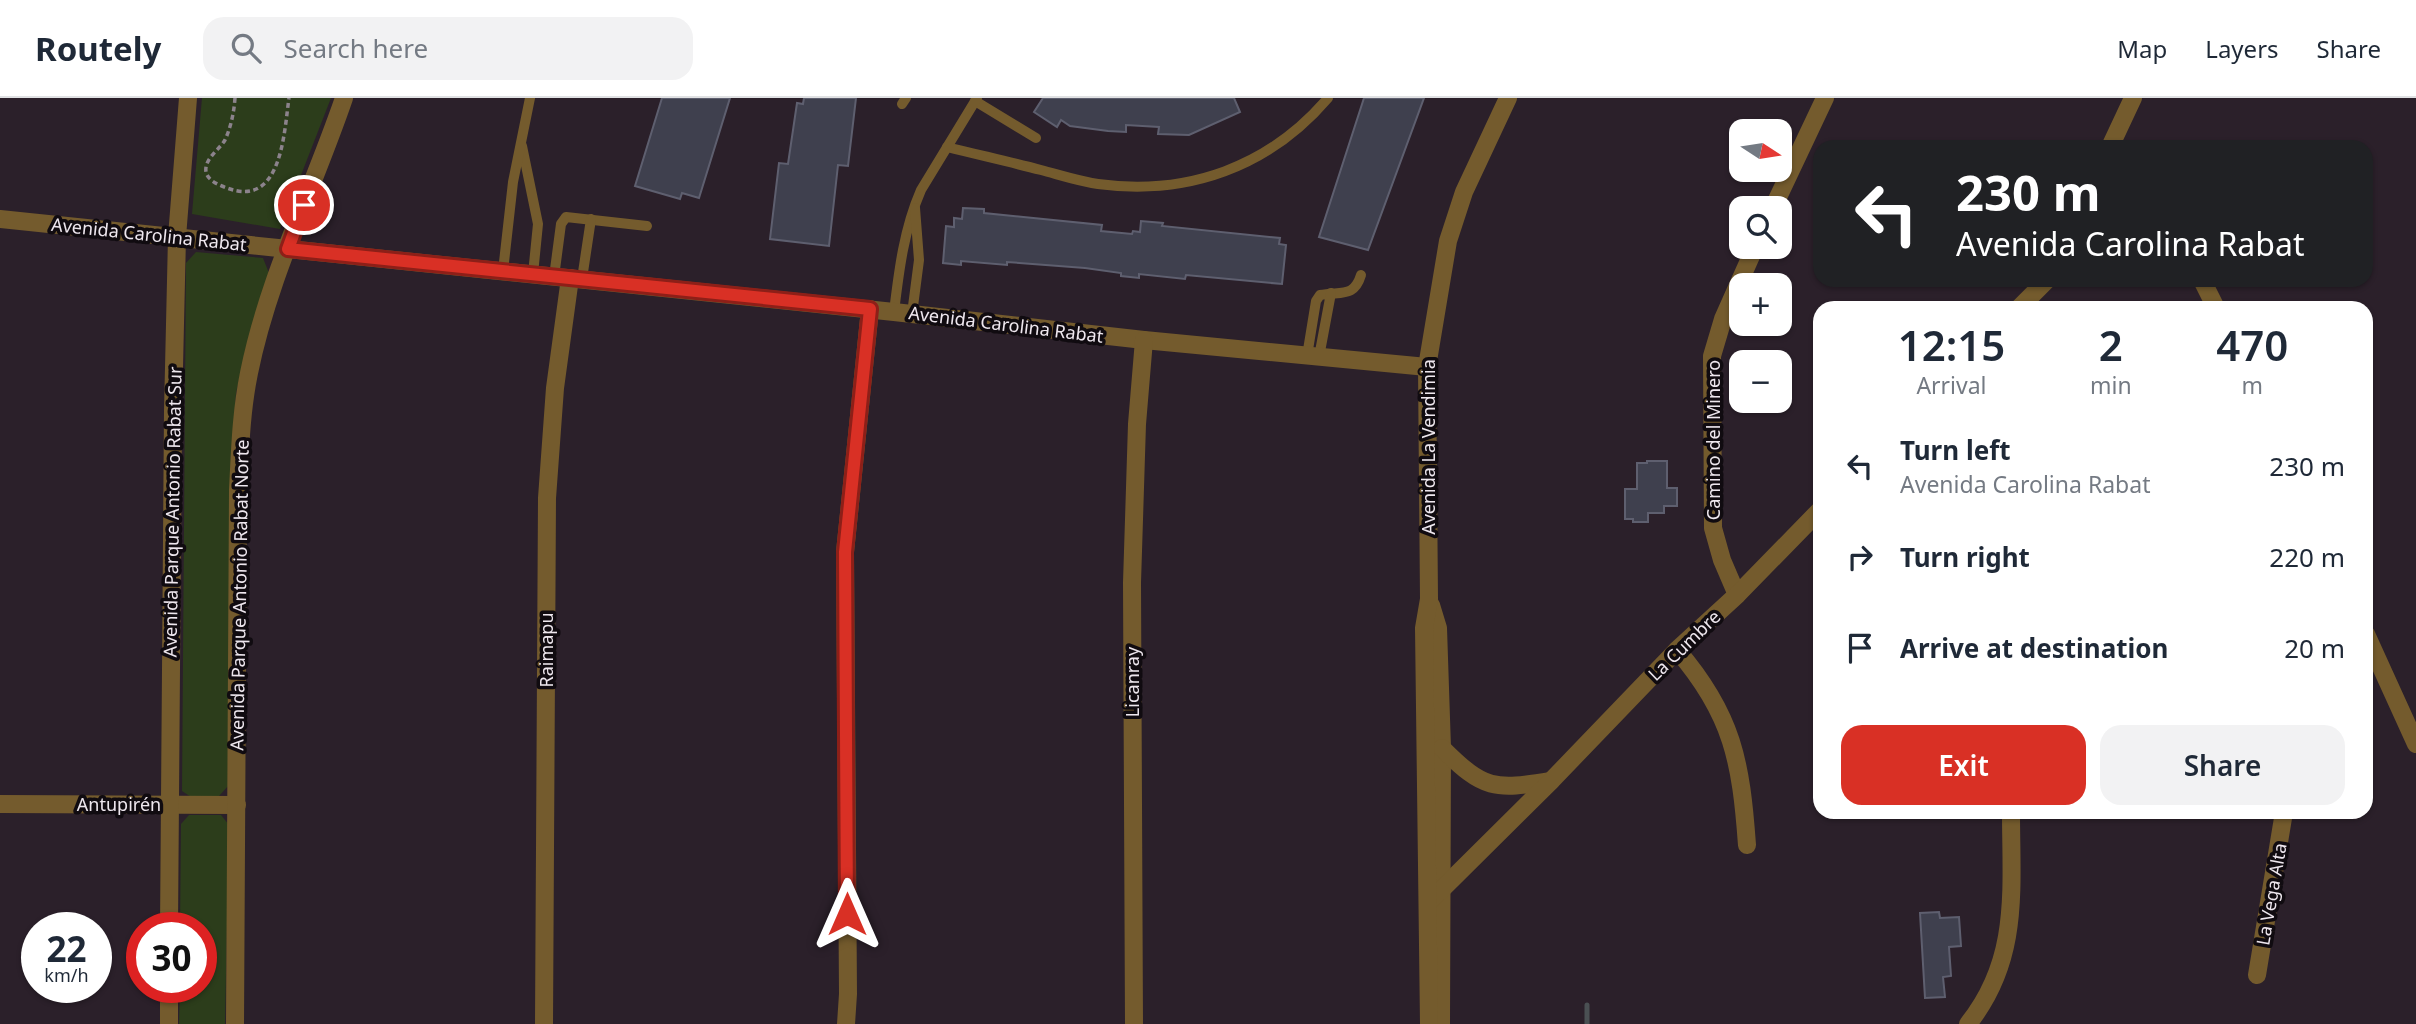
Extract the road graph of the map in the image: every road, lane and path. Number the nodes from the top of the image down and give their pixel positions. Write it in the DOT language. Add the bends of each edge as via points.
graph roads {
  1 [pos="188,98"];
  2 [pos="235,98"];
  3 [pos="289,98"];
  4 [pos="344,98"];
  5 [pos="530,98"];
  6 [pos="1328,98"];
  7 [pos="1508,98"];
  8 [pos="1825,98"];
  9 [pos="2133,98"];
  10 [pos="976,99"];
  11 [pos="1036,138"];
  12 [pos="521,139"];
  13 [pos="2113,140"];
  14 [pos="947,147"];
  15 [pos="1779,196"];
  16 [pos="914,205"];
  17 [pos="0,219"];
  18 [pos="591,219"];
  19 [pos="647,226"];
  20 [pos="177,237"];
  21 [pos="288,249"];
  22 [pos="1750,259"];
  23 [pos="503,271"];
  24 [pos="533,274"];
  25 [pos="1361,275"];
  26 [pos="569,278"];
  27 [pos="2040,287"];
  28 [pos="2026,301"];
  29 [pos="870,309"];
  30 [pos="903,313"];
  31 [pos="1144,340"];
  32 [pos="1313,357"];
  33 [pos="1427,367"];
  34 [pos="1813,517"];
  35 [pos="1737,594"];
  36 [pos="1429,599"];
  37 [pos="2373,649"];
  38 [pos="1676,650"];
  39 [pos="2416,744"];
  40 [pos="1442,748"];
  41 [pos="1551,781"];
  42 [pos="0,804"];
  43 [pos="170,804"];
  44 [pos="237,805"];
  45 [pos="2011,819"];
  46 [pos="2283,819"];
  47 [pos="1747,845"];
  48 [pos="1443,888"];
  49 [pos="1428,903"];
  50 [pos="169,912"];
  51 [pos="2257,975"];
  52 [pos="169,1003"];
  53 [pos="169,1024"];
  54 [pos="235,1024"];
  55 [pos="544,1024"];
  56 [pos="846,1024"];
  57 [pos="1134,1024"];
  58 [pos="1429,1024"];
  59 [pos="1441,1024"];
  60 [pos="1968,1024"];
  1 -- 20 [label="street, Avenida Parque Antonio Rabat Sur"];
  2 -- 3 [label="path" via="229,129 206,171 212,181 240,191 263,184 276,168"];
  4 -- 21 [label="street, Avenida Parque Antonio Rabat Norte"];
  5 -- 12 [label="lane"];
  6 -- 14 [label="lane" via="1262,156 1182,183 1099,184"];
  7 -- 33 [label="street, Avenida La Vendimia" via="1464,192 1448,241"];
  8 -- 15 [label="street"];
  9 -- 13 [label="street"];
  10 -- 11 [label="lane"];
  10 -- 14 [label="lane"];
  12 -- 23 [label="lane"];
  12 -- 24 [label="lane" via="538,216"];
  14 -- 16 [label="lane"];
  16 -- 30 [label="lane" via="901,258"];
  16 -- 30 [label="lane" via="919,260"];
  17 -- 20 [label="street, Avenida Carolina Rabat"];
  18 -- 19 [label="lane"];
  18 -- 26 [label="lane"];
  18 -- 26 [label="lane" via="566,217 561,224"];
  20 -- 21 [label="street, Avenida Carolina Rabat"];
  20 -- 43 [label="street, Avenida Parque Antonio Rabat Sur"];
  21 -- 23 [label="street, Avenida Carolina Rabat"];
  21 -- 44 [label="street, Avenida Parque Antonio Rabat Norte" via="263,317 241,428"];
  22 -- 35 [label="street, Camino del Minero" via="1720,327 1711,365 1713,528"];
  23 -- 24 [label="street, Avenida Carolina Rabat"];
  24 -- 26 [label="street, Avenida Carolina Rabat"];
  25 -- 32 [label="lane" via="1350,292 1320,295 1316,301"];
  26 -- 29 [label="street, Avenida Carolina Rabat"];
  26 -- 55 [label="street, Raimapu" via="547,498"];
  27 -- 28 [label="street"];
  29 -- 30 [label="street, Avenida Carolina Rabat"];
  29 -- 56 [label="street" via="845,552"];
  30 -- 31 [label="street, Avenida Carolina Rabat"];
  31 -- 32 [label="street, Avenida Carolina Rabat"];
  31 -- 57 [label="street, Licanray" via="1132,583"];
  32 -- 33 [label="street, Avenida Carolina Rabat"];
  33 -- 36 [label="street, Avenida La Vendimia"];
  34 -- 35 [label="street, La Cumbre"];
  35 -- 38 [label="street, La Cumbre"];
  36 -- 40 [label="street, Avenida La Vendimia" via="1438,628"];
  36 -- 49 [label="street, Avenida La Vendimia" via="1424,628"];
  37 -- 39 [label="street"];
  38 -- 41 [label="street, La Cumbre"];
  38 -- 47 [label="street" via="1714,700 1730,734 1740,770"];
  40 -- 41 [label="street" via="1466,772 1493,785"];
  40 -- 48 [label="street, Avenida La Vendimia"];
  41 -- 48 [label="street, La Cumbre"];
  42 -- 43 [label="street, Antupirén"];
  43 -- 44 [label="street, Antupirén"];
  43 -- 50 [label="street, Avenida Parque Antonio Rabat Sur"];
  44 -- 54 [label="street, Avenida Parque Antonio Rabat Norte"];
  45 -- 60 [label="street" via="2005,955 1990,991"];
  46 -- 51 [label="street, La Vega Alta"];
  48 -- 49 [label="street, La Cumbre"];
  48 -- 59 [label="street, Avenida La Vendimia"];
  49 -- 58 [label="street, Avenida La Vendimia"];
  52 -- 53 [label="street"];
}
